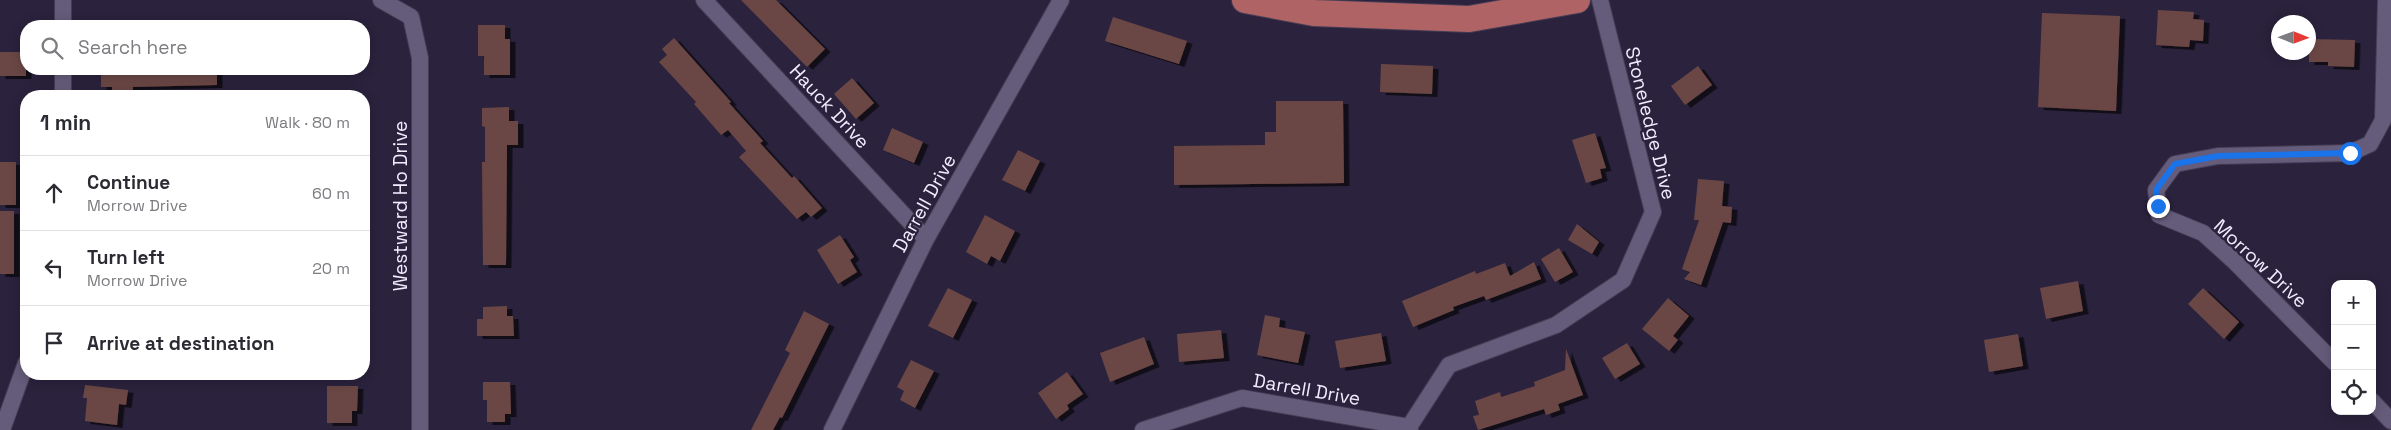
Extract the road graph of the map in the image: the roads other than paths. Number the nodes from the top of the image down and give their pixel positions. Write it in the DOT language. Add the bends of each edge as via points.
graph roads {
  1 [pos="63,0"];
  2 [pos="381,0"];
  3 [pos="704,0"];
  4 [pos="1061,0"];
  5 [pos="1246,0"];
  6 [pos="1577,0"];
  7 [pos="1600,0"];
  8 [pos="2386,0"];
  9 [pos="63,20"];
  10 [pos="63,75"];
  11 [pos="62,90"];
  12 [pos="926,239"];
  13 [pos="2331,359"];
  14 [pos="20,380"];
  15 [pos="2376,405"];
  16 [pos="2391,421"];
  17 [pos="1409,429"];
  18 [pos="2,430"];
  19 [pos="420,430"];
  20 [pos="832,430"];
  21 [pos="1143,430"];
  1 -- 9 [label="street"];
  2 -- 19 [label="street, Westward Ho Drive" via="411,17 420,58"];
  3 -- 12 [label="street, Hauck Drive"];
  4 -- 12 [label="street, Darrell Drive"];
  5 -- 6 [label="main road" via="1314,13 1469,19"];
  7 -- 17 [label="street, Stoneledge Drive" via="1653,212 1623,280 1556,325 1449,366"];
  8 -- 13 [label="street, Morrow Drive" via="2384,120 2370,144 2350,153 2218,156 2175,164 2156,190 2159,215 2203,233"];
  10 -- 11 [label="street"];
  12 -- 20 [label="street, Darrell Drive"];
  14 -- 18 [label="street"];
  15 -- 16 [label="street"];
  17 -- 21 [label="street, Darrell Drive" via="1242,398"];
}
